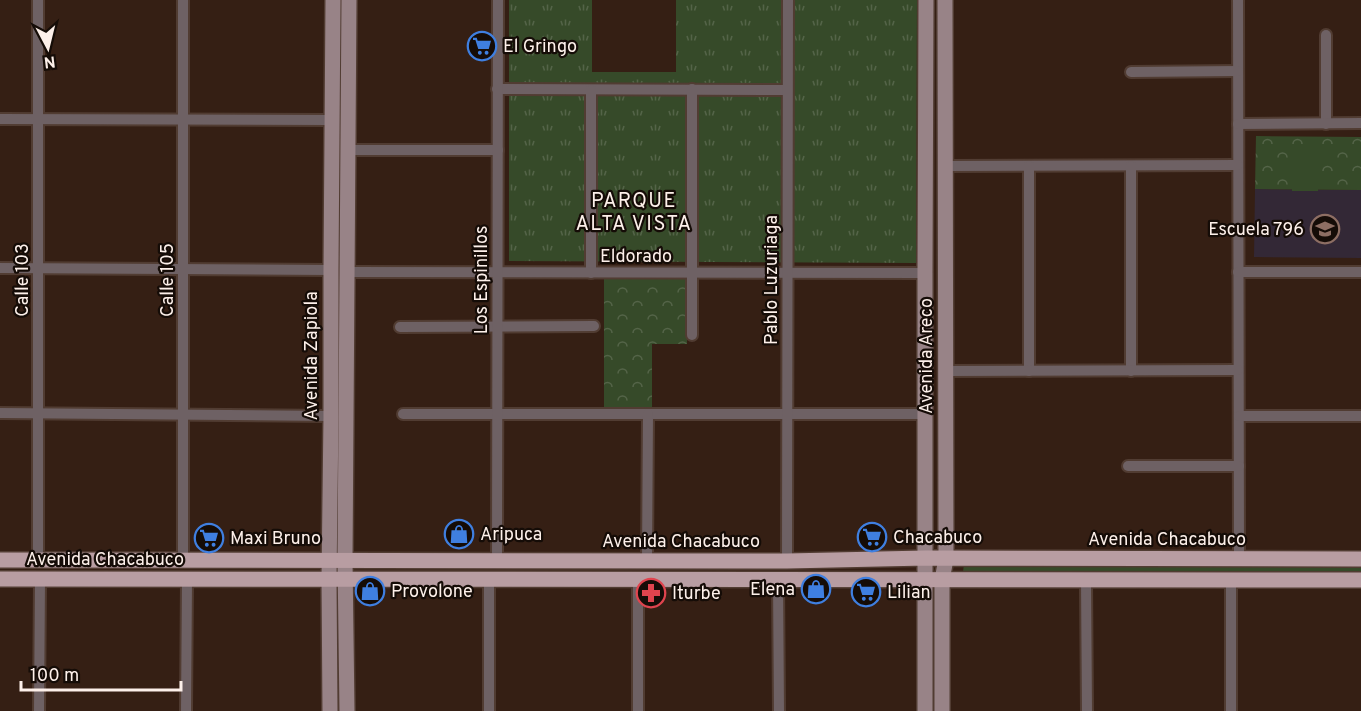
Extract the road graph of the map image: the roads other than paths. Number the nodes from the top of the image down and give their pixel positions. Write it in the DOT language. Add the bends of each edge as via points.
graph roads {
  1 [pos="39,0"];
  2 [pos="183,0"];
  3 [pos="333,0"];
  4 [pos="349,0"];
  5 [pos="498,0"];
  6 [pos="788,0"];
  7 [pos="926,0"];
  8 [pos="945,0"];
  9 [pos="1238,0"];
  10 [pos="1326,35"];
  11 [pos="1238,71"];
  12 [pos="1131,72"];
  13 [pos="497,89"];
  14 [pos="591,90"];
  15 [pos="692,90"];
  16 [pos="788,90"];
  17 [pos="0,119"];
  18 [pos="38,119"];
  19 [pos="184,120"];
  20 [pos="332,120"];
  21 [pos="1361,123"];
  22 [pos="1238,124"];
  23 [pos="1326,124"];
  24 [pos="348,150"];
  25 [pos="498,150"];
  26 [pos="1238,165"];
  27 [pos="946,166"];
  28 [pos="1029,166"];
  29 [pos="1131,166"];
  30 [pos="0,268"];
  31 [pos="38,268"];
  32 [pos="183,269"];
  33 [pos="331,270"];
  34 [pos="1238,272"];
  35 [pos="1361,272"];
  36 [pos="348,273"];
  37 [pos="497,273"];
  38 [pos="591,273"];
  39 [pos="692,273"];
  40 [pos="788,273"];
  41 [pos="925,273"];
  42 [pos="594,326"];
  43 [pos="399,327"];
  44 [pos="497,327"];
  45 [pos="692,335"];
  46 [pos="1029,370"];
  47 [pos="1238,370"];
  48 [pos="945,371"];
  49 [pos="1131,371"];
  50 [pos="0,413"];
  51 [pos="38,413"];
  52 [pos="403,414"];
  53 [pos="497,414"];
  54 [pos="648,414"];
  55 [pos="787,414"];
  56 [pos="925,414"];
  57 [pos="184,415"];
  58 [pos="331,416"];
  59 [pos="1239,416"];
  60 [pos="1361,416"];
  61 [pos="1128,466"];
  62 [pos="1239,466"];
  63 [pos="926,558"];
  64 [pos="946,559"];
  65 [pos="1361,559"];
  66 [pos="0,560"];
  67 [pos="38,560"];
  68 [pos="329,560"];
  69 [pos="345,560"];
  70 [pos="647,560"];
  71 [pos="1239,560"];
  72 [pos="183,561"];
  73 [pos="497,561"];
  74 [pos="787,561"];
  75 [pos="0,579"];
  76 [pos="40,579"];
  77 [pos="187,579"];
  78 [pos="329,579"];
  79 [pos="345,579"];
  80 [pos="489,579"];
  81 [pos="638,580"];
  82 [pos="778,580"];
  83 [pos="925,580"];
  84 [pos="942,580"];
  85 [pos="1086,580"];
  86 [pos="1231,580"];
  87 [pos="1361,580"];
  88 [pos="39,711"];
  89 [pos="186,711"];
  90 [pos="330,711"];
  91 [pos="347,711"];
  92 [pos="489,711"];
  93 [pos="638,711"];
  94 [pos="779,711"];
  95 [pos="925,711"];
  96 [pos="942,711"];
  97 [pos="1087,711"];
  98 [pos="1231,711"];
  1 -- 18 [label="street, Calle 103"];
  2 -- 19 [label="street, Calle 105"];
  3 -- 20 [label="main road, Avenida Zapiola"];
  4 -- 24 [label="main road, Avenida Zapiola"];
  5 -- 13 [label="street, Los Espinillos"];
  6 -- 16 [label="street, Pablo Luzuriaga"];
  7 -- 41 [label="main road, Avenida Areco"];
  8 -- 27 [label="main road, Avenida Areco"];
  9 -- 11 [label="street"];
  10 -- 23 [label="street"];
  11 -- 12 [label="street"];
  11 -- 22 [label="street"];
  13 -- 14 [label="street"];
  13 -- 25 [label="street, Los Espinillos"];
  14 -- 15 [label="street"];
  14 -- 38 [label="street"];
  15 -- 16 [label="street"];
  15 -- 39 [label="street"];
  16 -- 40 [label="street, Pablo Luzuriaga"];
  17 -- 18 [label="street"];
  18 -- 19 [label="street"];
  18 -- 31 [label="street, Calle 103"];
  19 -- 20 [label="street"];
  19 -- 32 [label="street, Calle 105"];
  20 -- 33 [label="main road, Avenida Zapiola"];
  21 -- 23 [label="street"];
  22 -- 23 [label="street"];
  22 -- 26 [label="street"];
  24 -- 25 [label="street"];
  24 -- 36 [label="main road, Avenida Zapiola"];
  25 -- 37 [label="street, Los Espinillos"];
  26 -- 29 [label="street"];
  26 -- 34 [label="street"];
  27 -- 28 [label="street"];
  27 -- 48 [label="main road, Avenida Areco"];
  28 -- 29 [label="street"];
  28 -- 46 [label="street"];
  29 -- 49 [label="street"];
  30 -- 31 [label="street"];
  31 -- 32 [label="street"];
  31 -- 51 [label="street, Calle 103"];
  32 -- 33 [label="street"];
  32 -- 57 [label="street, Calle 105"];
  33 -- 58 [label="main road, Avenida Zapiola"];
  34 -- 35 [label="street"];
  34 -- 47 [label="street"];
  36 -- 37 [label="street, Eldorado"];
  36 -- 69 [label="main road, Avenida Zapiola"];
  37 -- 38 [label="street, Eldorado"];
  37 -- 44 [label="street, Los Espinillos"];
  38 -- 39 [label="street, Eldorado"];
  39 -- 40 [label="street, Eldorado"];
  39 -- 45 [label="street"];
  40 -- 41 [label="street, Eldorado"];
  40 -- 55 [label="street, Pablo Luzuriaga"];
  41 -- 56 [label="main road, Avenida Areco"];
  42 -- 44 [label="street"];
  43 -- 44 [label="street"];
  44 -- 53 [label="street, Los Espinillos"];
  46 -- 48 [label="street"];
  46 -- 49 [label="street"];
  47 -- 49 [label="street"];
  47 -- 59 [label="street"];
  48 -- 64 [label="main road, Avenida Areco"];
  50 -- 51 [label="street"];
  51 -- 57 [label="street"];
  51 -- 67 [label="street, Calle 103"];
  52 -- 53 [label="street"];
  53 -- 54 [label="street"];
  53 -- 73 [label="street, Los Espinillos"];
  54 -- 55 [label="street"];
  54 -- 70 [label="street"];
  55 -- 56 [label="street"];
  55 -- 74 [label="street, Pablo Luzuriaga"];
  56 -- 63 [label="main road, Avenida Areco"];
  57 -- 58 [label="street"];
  57 -- 72 [label="street, Calle 105"];
  58 -- 68 [label="main road, Avenida Zapiola"];
  59 -- 60 [label="street"];
  59 -- 62 [label="street"];
  61 -- 62 [label="street"];
  62 -- 71 [label="street"];
  63 -- 64 [label="main road, Avenida Chacabuco"];
  63 -- 74 [label="main road, Avenida Chacabuco"];
  63 -- 83 [label="main road, Avenida Areco"];
  64 -- 71 [label="main road, Avenida Chacabuco"];
  64 -- 84 [label="main road, Avenida Areco"];
  65 -- 71 [label="main road, Avenida Chacabuco"];
  66 -- 67 [label="main road, Avenida Chacabuco"];
  67 -- 72 [label="main road, Avenida Chacabuco"];
  68 -- 69 [label="main road, Avenida Chacabuco"];
  68 -- 72 [label="main road, Avenida Chacabuco"];
  68 -- 78 [label="main road, Avenida Zapiola"];
  69 -- 73 [label="main road, Avenida Chacabuco"];
  69 -- 79 [label="main road, Avenida Zapiola"];
  70 -- 73 [label="main road, Avenida Chacabuco"];
  70 -- 74 [label="main road, Avenida Chacabuco"];
  75 -- 76 [label="main road, Avenida Chacabuco"];
  76 -- 77 [label="main road, Avenida Chacabuco"];
  76 -- 88 [label="street"];
  77 -- 78 [label="main road, Avenida Chacabuco"];
  77 -- 89 [label="street"];
  78 -- 79 [label="main road, Avenida Chacabuco"];
  78 -- 90 [label="main road, Avenida Zapiola"];
  79 -- 80 [label="main road, Avenida Chacabuco"];
  79 -- 91 [label="main road, Avenida Zapiola"];
  80 -- 81 [label="main road, Avenida Chacabuco"];
  80 -- 92 [label="street"];
  81 -- 82 [label="main road, Avenida Chacabuco"];
  81 -- 93 [label="street"];
  82 -- 83 [label="main road, Avenida Chacabuco"];
  82 -- 94 [label="street"];
  83 -- 84 [label="main road, Avenida Chacabuco"];
  83 -- 95 [label="main road, Avenida Areco"];
  84 -- 85 [label="main road, Avenida Chacabuco"];
  84 -- 96 [label="main road, Avenida Areco"];
  85 -- 86 [label="main road, Avenida Chacabuco"];
  85 -- 97 [label="street"];
  86 -- 87 [label="main road, Avenida Chacabuco"];
  86 -- 98 [label="street"];
}
